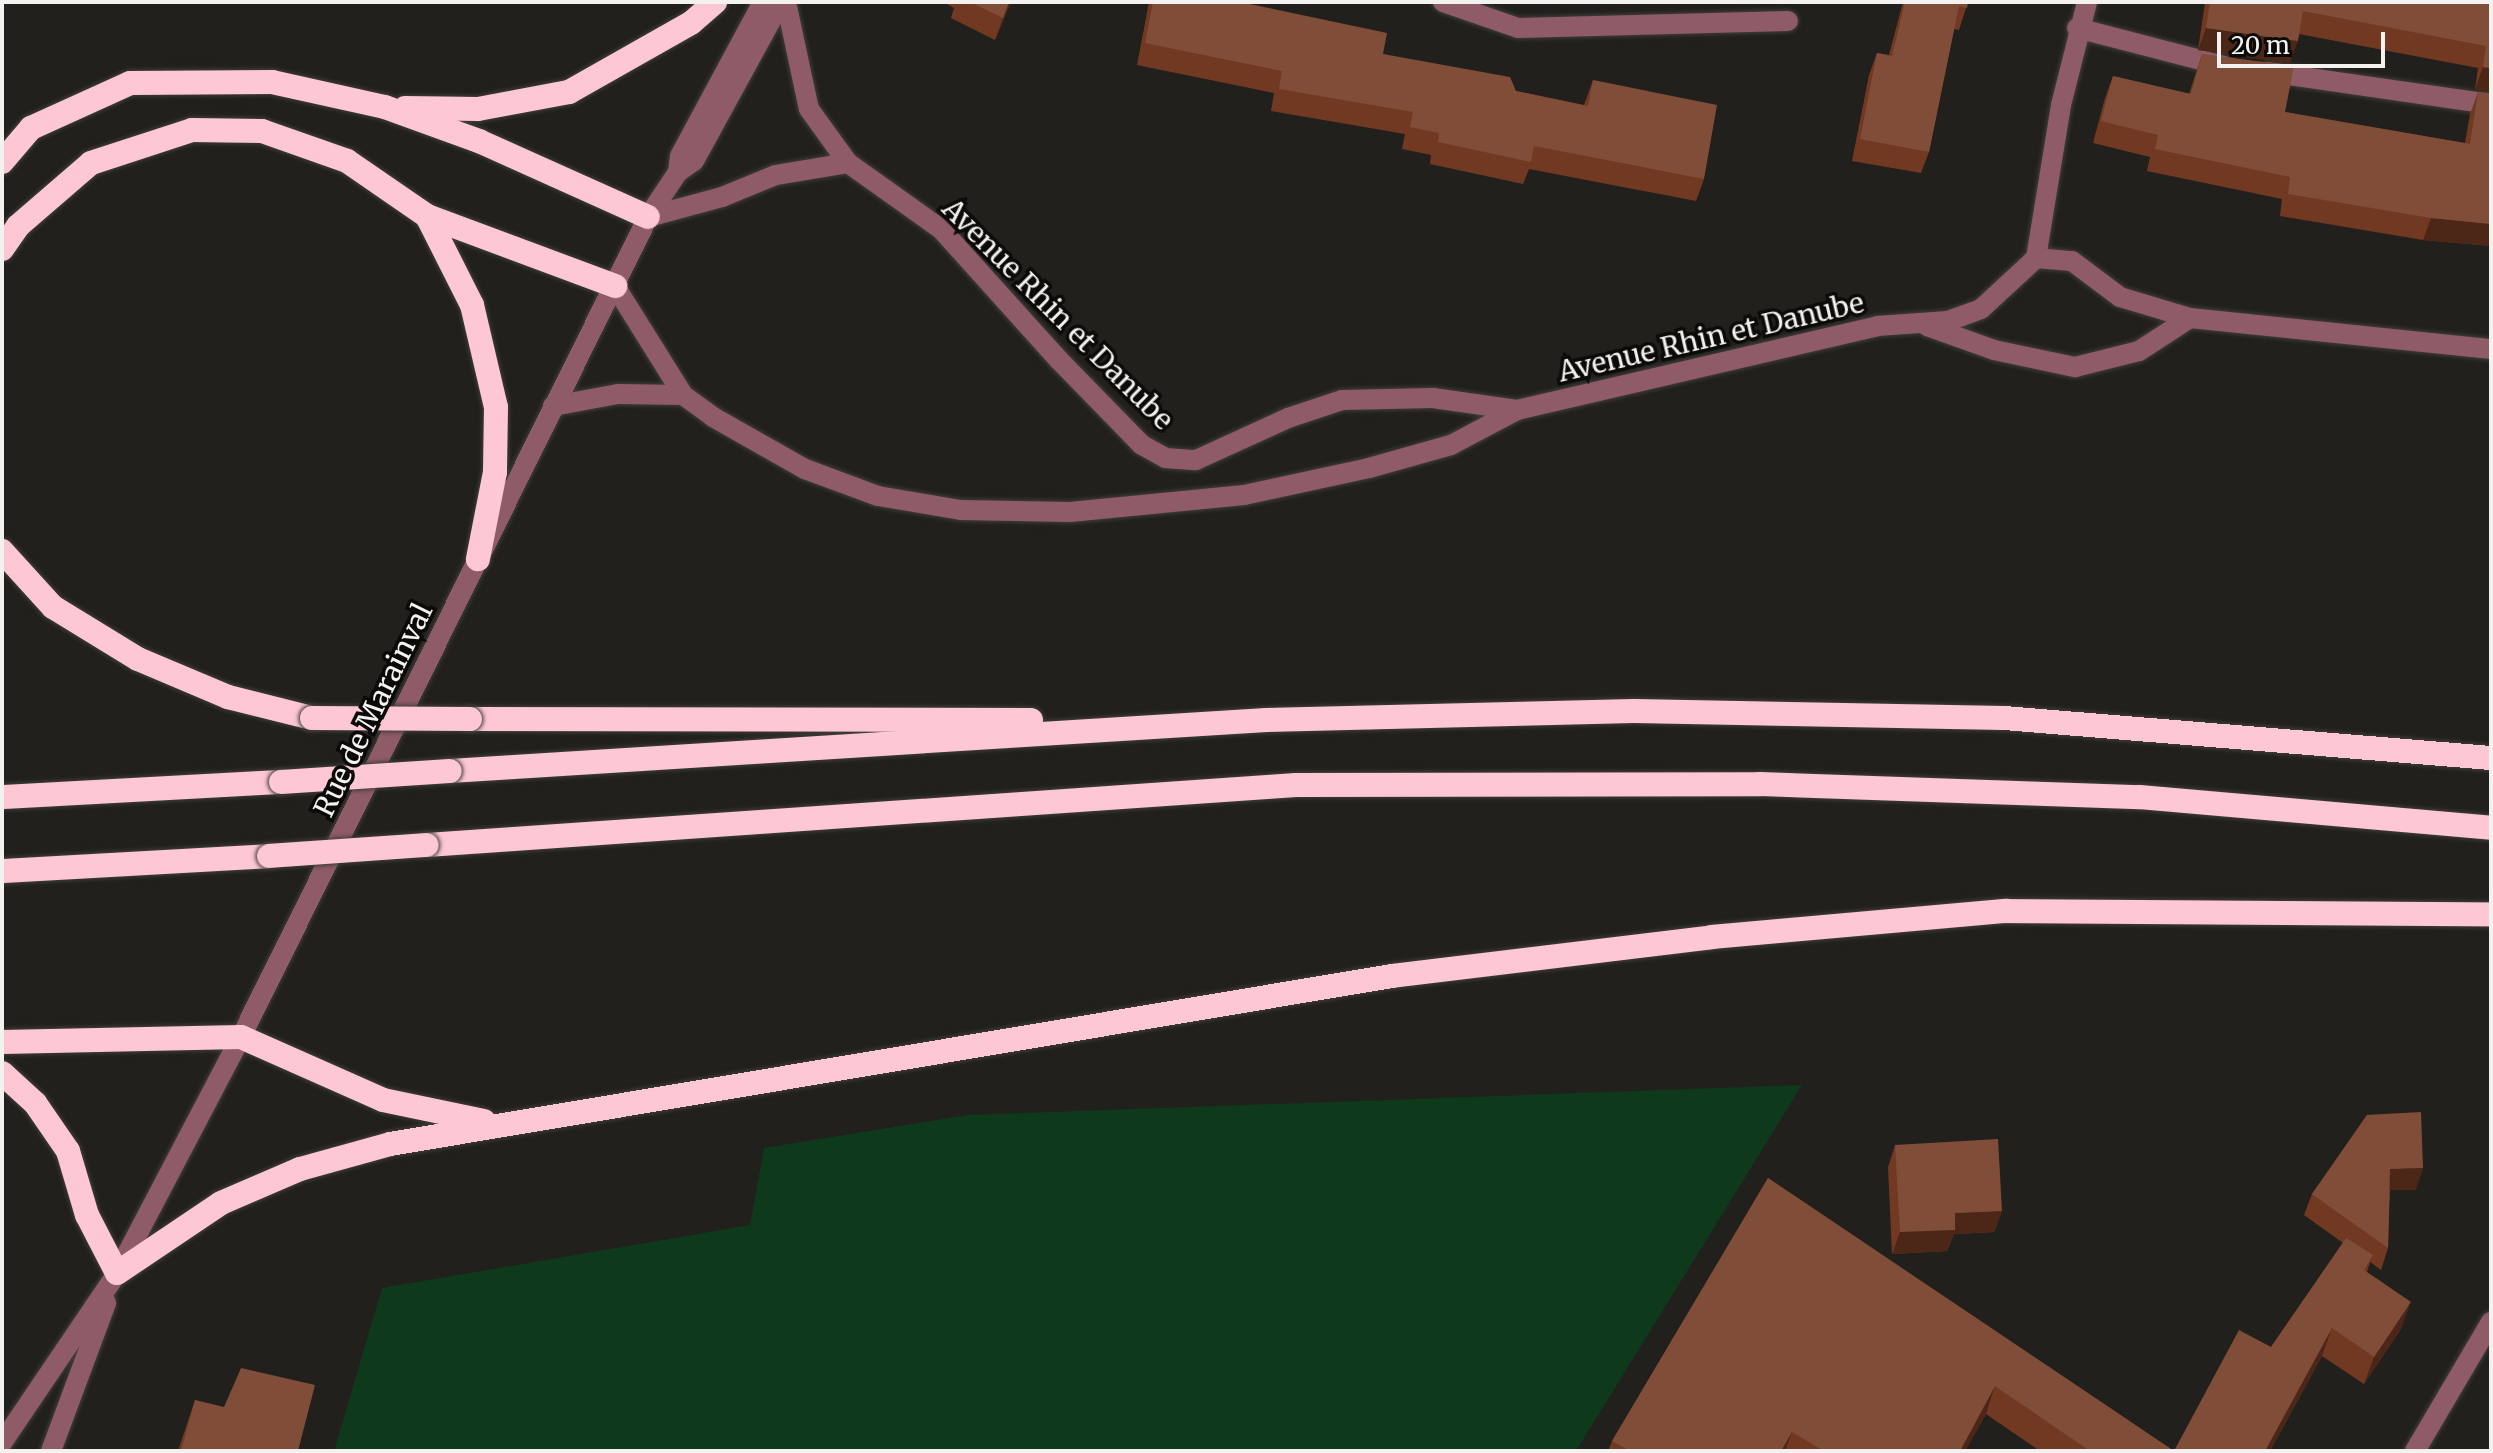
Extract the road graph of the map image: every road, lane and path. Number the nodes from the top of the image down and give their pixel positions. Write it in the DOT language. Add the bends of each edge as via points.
graph roads {
  1 [pos="715,2"];
  2 [pos="763,2"];
  3 [pos="783,2"];
  4 [pos="1443,2"];
  5 [pos="2087,2"];
  6 [pos="1788,21"];
  7 [pos="2077,28"];
  8 [pos="2491,104"];
  9 [pos="385,107"];
  10 [pos="2,162"];
  11 [pos="848,163"];
  12 [pos="678,172"];
  13 [pos="427,216"];
  14 [pos="648,217"];
  15 [pos="2,249"];
  16 [pos="2036,258"];
  17 [pos="615,286"];
  18 [pos="2190,318"];
  19 [pos="1919,323"];
  20 [pos="2491,349"];
  21 [pos="683,395"];
  22 [pos="553,406"];
  23 [pos="1517,410"];
  24 [pos="2,551"];
  25 [pos="478,559"];
  26 [pos="1266,720"];
  27 [pos="2491,758"];
  28 [pos="2,797"];
  29 [pos="2491,828"];
  30 [pos="2,871"];
  31 [pos="2491,914"];
  32 [pos="241,1037"];
  33 [pos="2,1042"];
  34 [pos="2,1073"];
  35 [pos="493,1123"];
  36 [pos="117,1273"];
  37 [pos="2491,1322"];
  38 [pos="2,1443"];
  39 [pos="51,1451"];
  40 [pos="2415,1451"];
  1 -- 9 [label="highway" via="691,23 569,92 478,109"];
  2 -- 12 [label="street, Rue de Marainval" via="680,156"];
  3 -- 11 [label="street, Avenue Rhin et Danube" via="809,109"];
  3 -- 12 [label="street, Rue de Marainval" via="694,161"];
  4 -- 6 [label="street" via="1518,28"];
  5 -- 7 [label="street"];
  7 -- 8 [label="street" via="2198,63"];
  7 -- 16 [label="street"];
  9 -- 10 [label="highway" via="272,82 130,83 31,128"];
  9 -- 14 [label="highway" via="479,141"];
  11 -- 14 [label="street" via="776,175 722,197"];
  11 -- 23 [label="street, Avenue Rhin et Danube" via="941,229 1142,445 1165,458 1196,460 1342,400 1433,398"];
  12 -- 14 [label="street, Rue de Marainval"];
  13 -- 15 [label="highway" via="347,161 262,131 192,130 91,163 18,226"];
  13 -- 17 [label="highway"];
  13 -- 25 [label="highway" via="472,305 496,407 495,472"];
  14 -- 17 [label="street, Rue de Marainval"];
  16 -- 18 [label="street" via="2072,261 2120,297"];
  16 -- 19 [label="street, Avenue Rhin et Danube" via="1981,309 1948,321"];
  17 -- 21 [label="street, Avenue Rhin et Danube"];
  17 -- 22 [label="street, Rue de Marainval"];
  18 -- 19 [label="street, Avenue Rhin et Danube" via="2139,351 2075,367 1994,350"];
  18 -- 20 [label="street"];
  19 -- 23 [label="street, Avenue Rhin et Danube" via="1877,326"];
  21 -- 22 [label="street" via="618,394"];
  21 -- 23 [label="street, Avenue Rhin et Danube" via="758,445 878,496 961,510 1070,512 1244,495 1451,445"];
  22 -- 25 [label="street, Rue de Marainval"];
  24 -- 26 [label="highway, bridge" via="53,607 138,659 228,697 312,718"];
  25 -- 32 [label="street, Rue de Marainval"];
  26 -- 27 [label="highway" via="1634,711 2004,718"];
  26 -- 28 [label="highway, bridge"];
  29 -- 30 [label="highway, bridge" via="2045,794 1760,784 1296,785"];
  31 -- 35 [label="highway" via="2006,911 1712,937 1392,976"];
  32 -- 33 [label="highway" via="118,1044"];
  32 -- 35 [label="highway" via="383,1100"];
  32 -- 36 [label="street, Rue de Marainval"];
  34 -- 36 [label="highway" via="35,1103 68,1151 87,1215"];
  35 -- 36 [label="highway" via="300,1169 221,1203"];
  36 -- 38 [label="street, Rue de Marainval"];
  36 -- 39 [label="street, Rue de Marainval"];
  37 -- 40 [label="street"];
}
